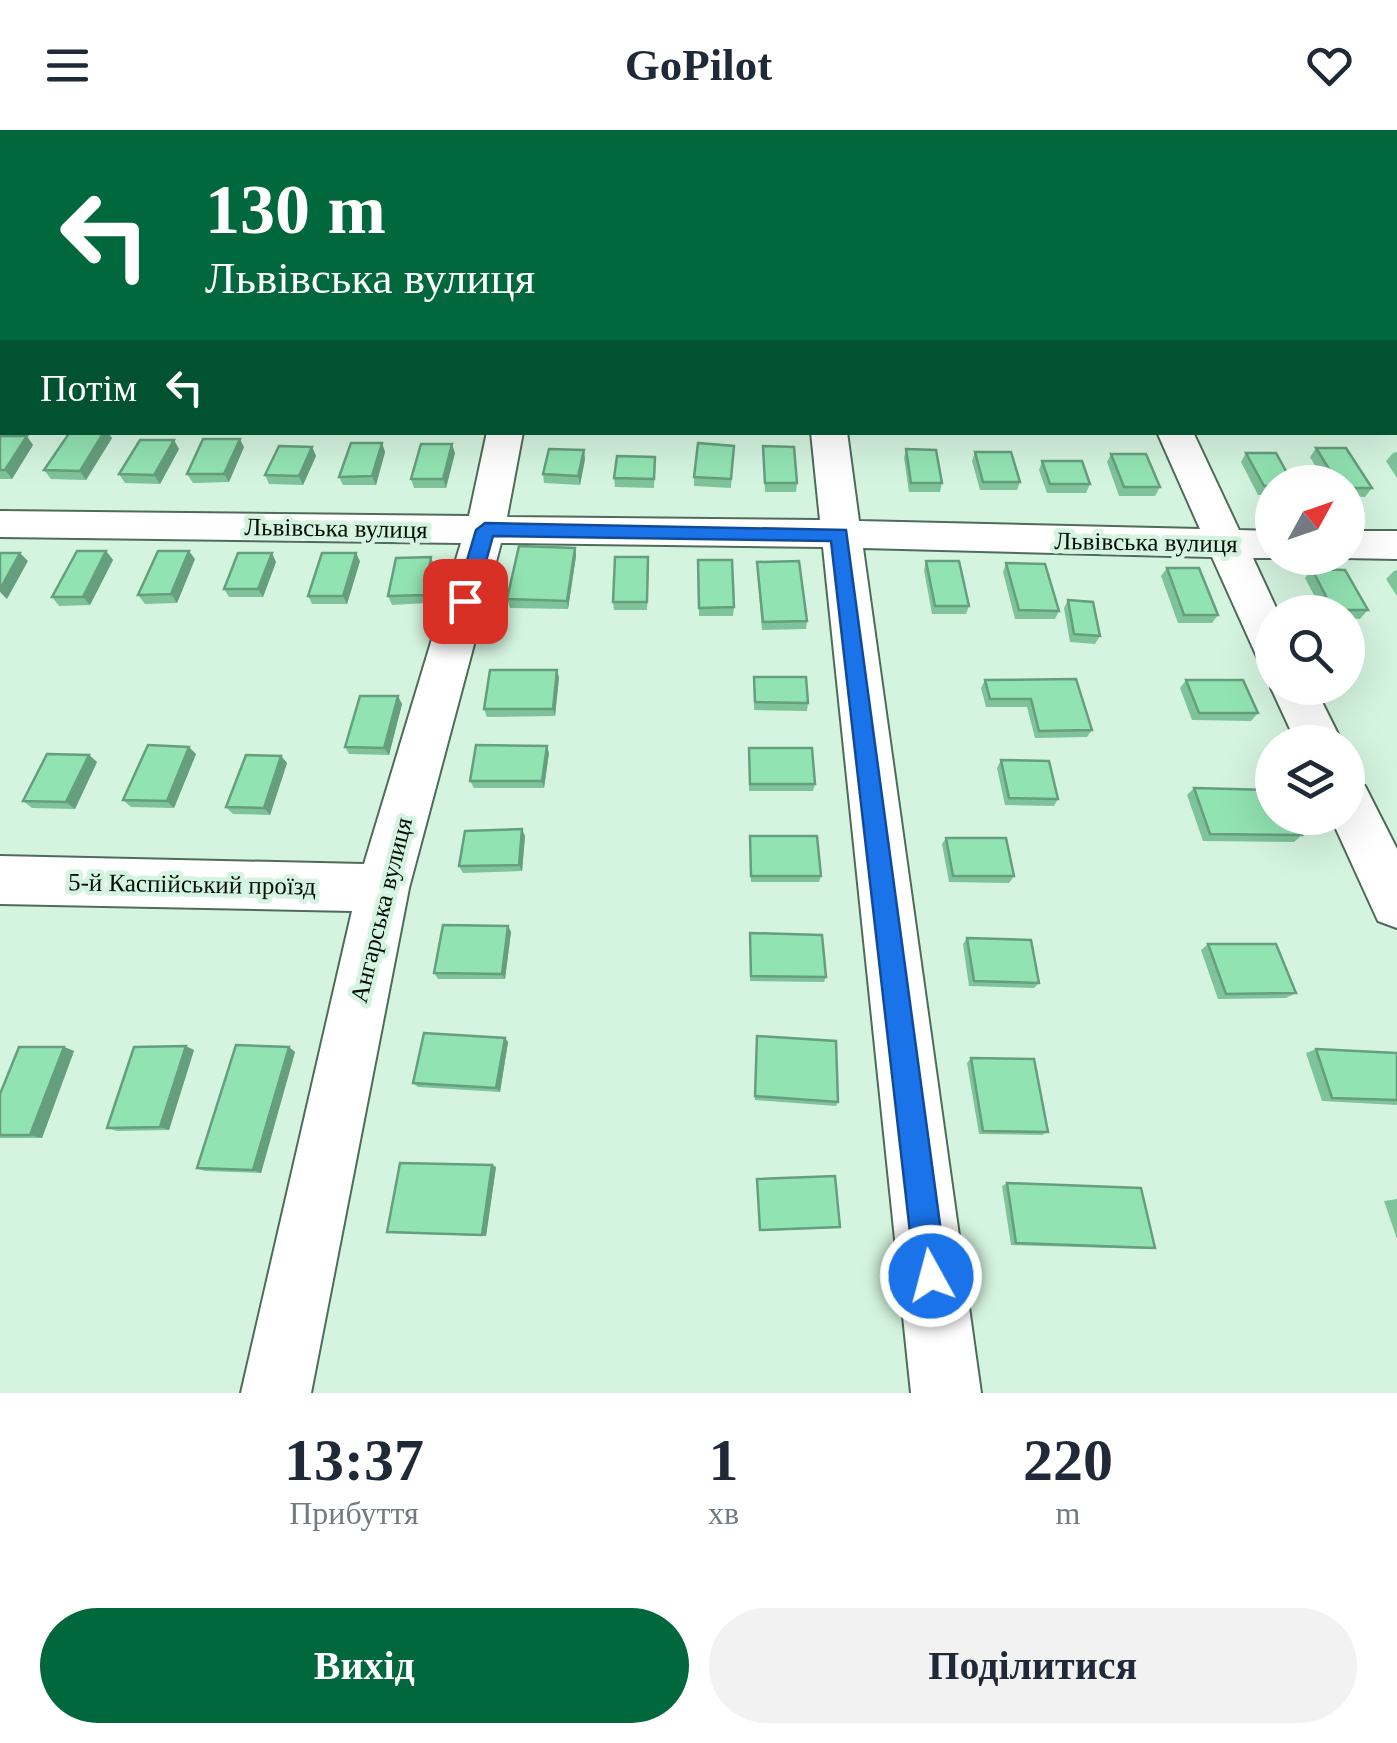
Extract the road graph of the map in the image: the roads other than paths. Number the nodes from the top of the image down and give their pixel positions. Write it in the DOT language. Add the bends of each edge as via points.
graph roads {
  1 [pos="504,435"];
  2 [pos="829,435"];
  3 [pos="1176,435"];
  4 [pos="0,524"];
  5 [pos="485,530"];
  6 [pos="839,534"];
  7 [pos="1224,544"];
  8 [pos="1255,545"];
  9 [pos="1365,545"];
  10 [pos="1397,545"];
  11 [pos="1255,610"];
  12 [pos="1364,835"];
  13 [pos="0,880"];
  14 [pos="383,888"];
  15 [pos="1397,904"];
  16 [pos="276,1393"];
  17 [pos="946,1393"];
  1 -- 5 [label="street, Ангарська вулиця"];
  2 -- 6 [label="street"];
  3 -- 7 [label="street"];
  4 -- 5 [label="street, Львівська вулиця"];
  5 -- 6 [label="street, Львівська вулиця"];
  5 -- 14 [label="street, Ангарська вулиця"];
  6 -- 7 [label="street, Львівська вулиця"];
  6 -- 17 [label="street"];
  7 -- 8 [label="street, Львівська вулиця"];
  7 -- 11 [label="street"];
  9 -- 10 [label="street"];
  12 -- 15 [label="street"];
  13 -- 14 [label="street, 5-й Каспійський проїзд"];
  14 -- 16 [label="street, Ангарська вулиця"];
}
